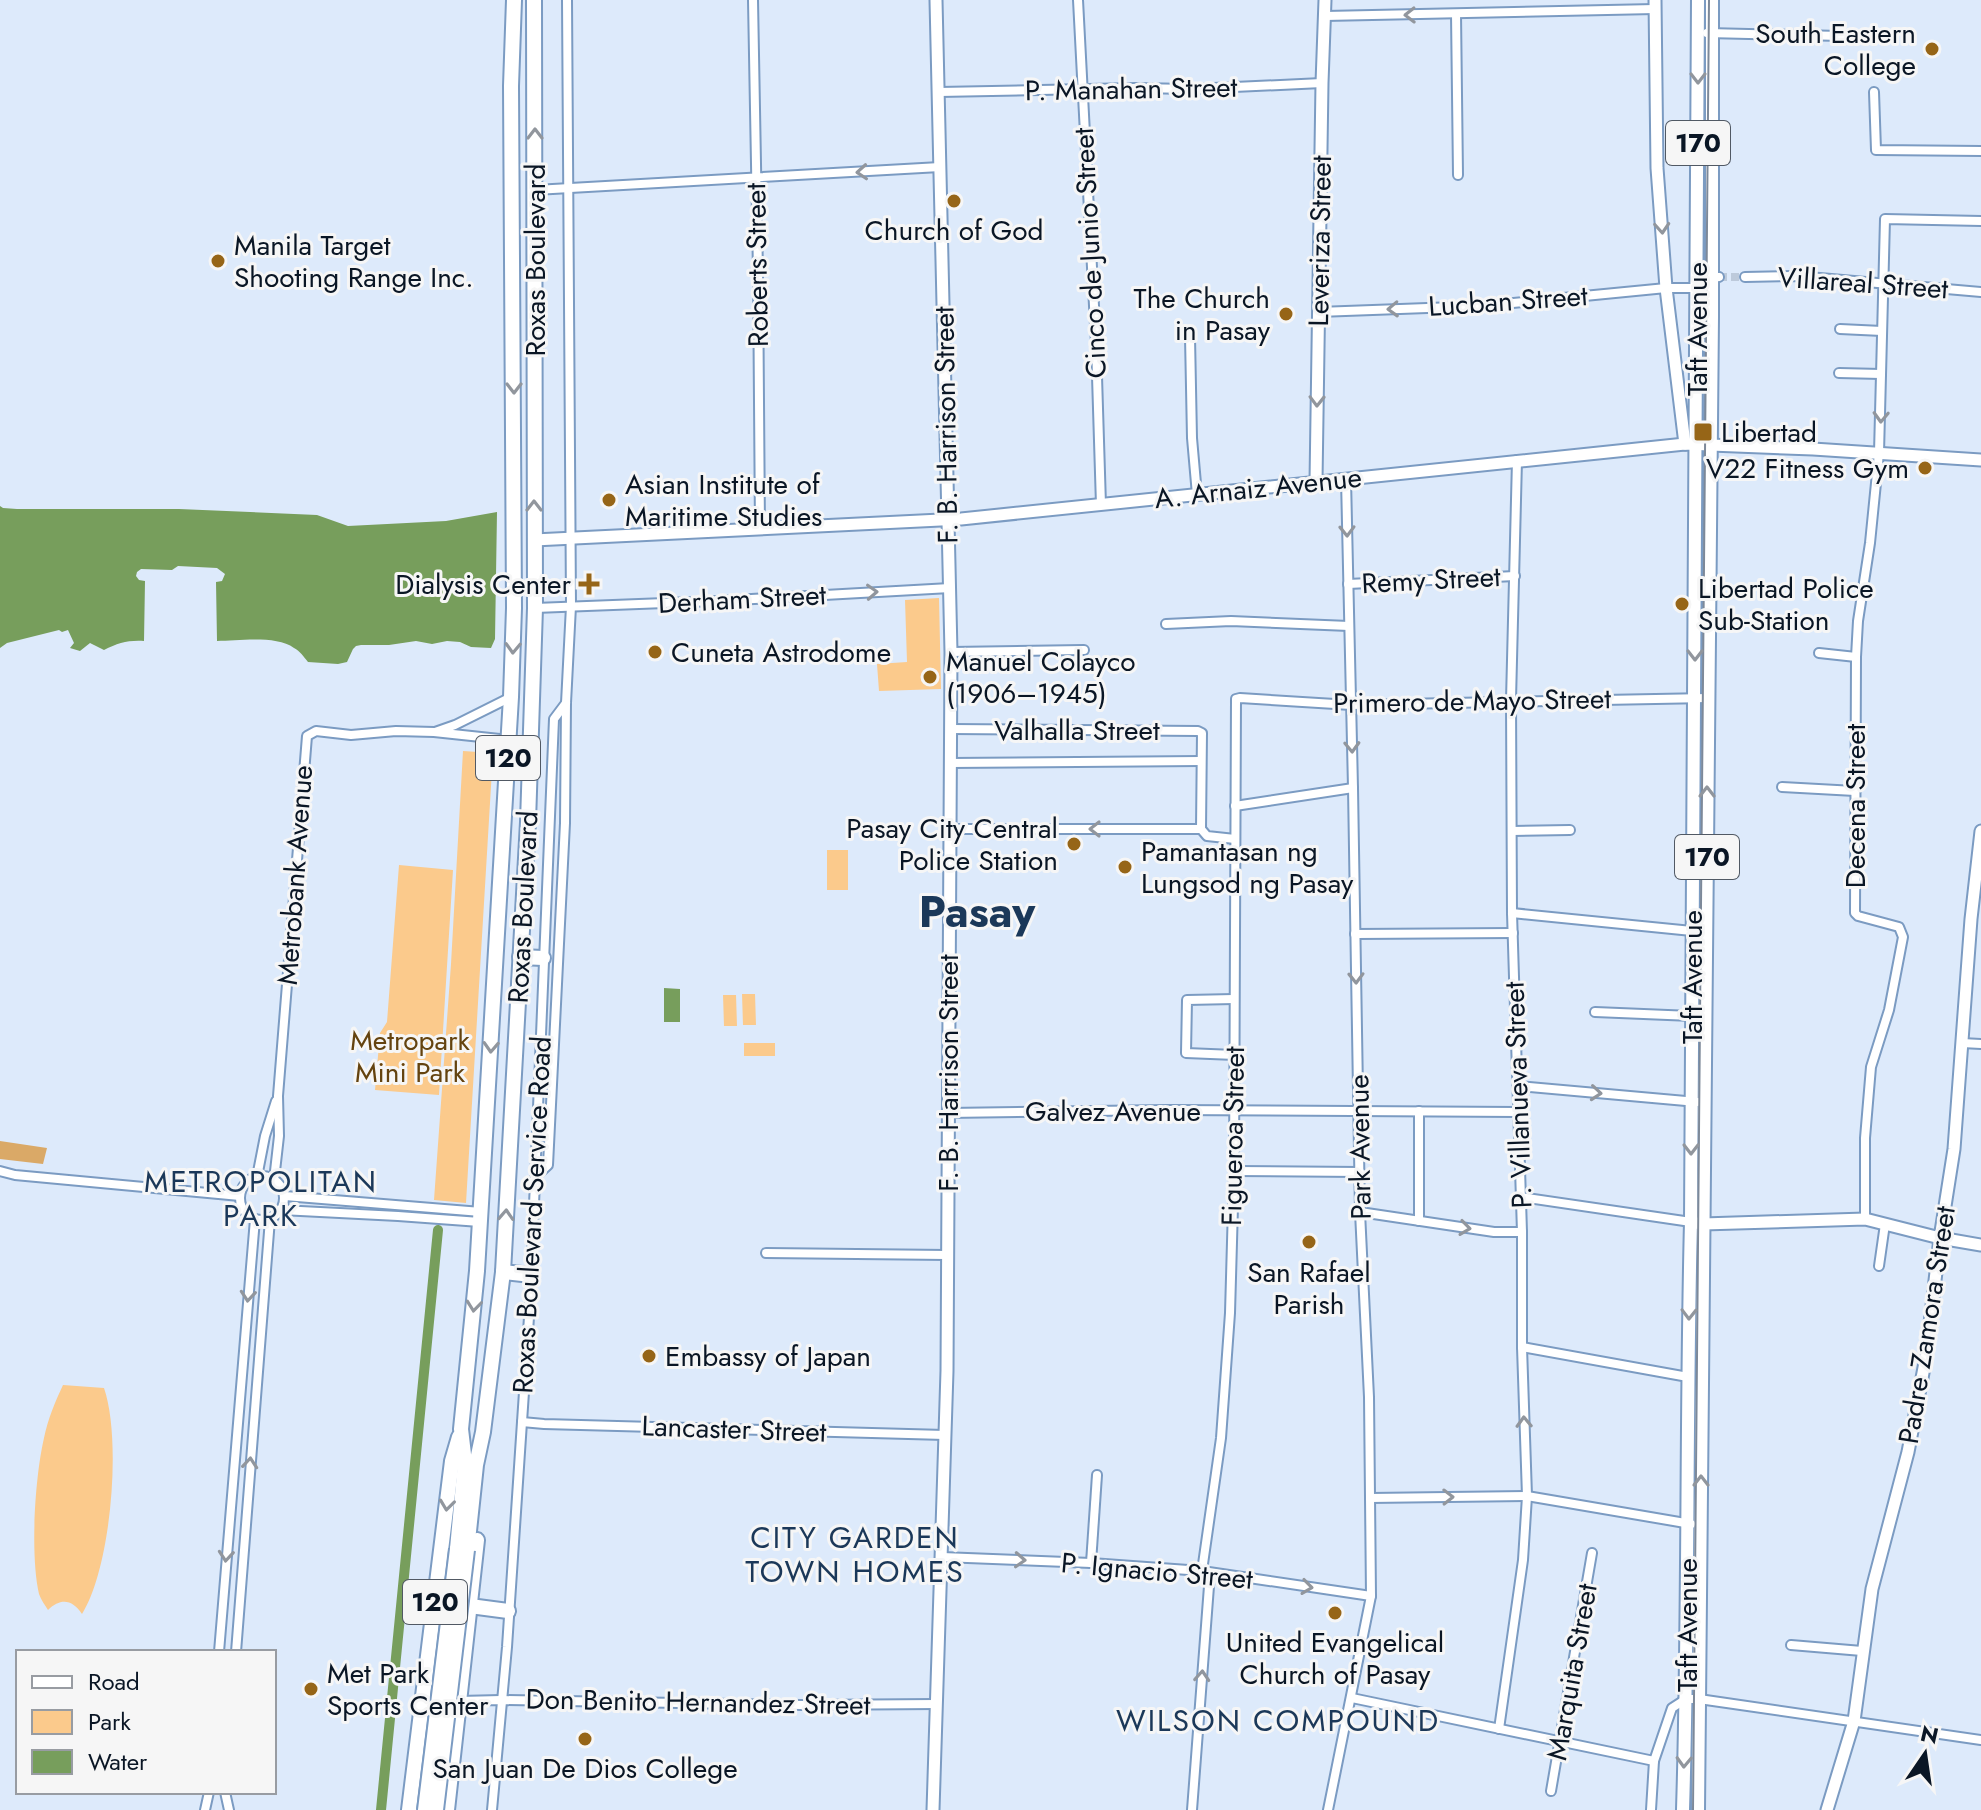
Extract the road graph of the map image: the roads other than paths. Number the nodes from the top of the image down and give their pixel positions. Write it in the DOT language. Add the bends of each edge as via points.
graph roads {
  1 [pos="507,0"];
  2 [pos="514,0"];
  3 [pos="534,0"];
  4 [pos="567,0"];
  5 [pos="753,0"];
  6 [pos="936,0"];
  7 [pos="1078,0"];
  8 [pos="1325,0"];
  9 [pos="1698,0"];
  10 [pos="1712,0"];
  11 [pos="1655,5"];
  12 [pos="1456,14"];
  13 [pos="1325,16"];
  14 [pos="1698,33"];
  15 [pos="1712,34"];
  16 [pos="1883,37"];
  17 [pos="1322,83"];
  18 [pos="511,86"];
  19 [pos="1081,90"];
  20 [pos="939,92"];
  21 [pos="1874,92"];
  22 [pos="1981,151"];
  23 [pos="940,167"];
  24 [pos="1458,175"];
  25 [pos="755,179"];
  26 [pos="568,189"];
  27 [pos="535,190"];
  28 [pos="1981,221"];
  29 [pos="1745,277"];
  30 [pos="1716,278"];
  31 [pos="1882,283"];
  32 [pos="1698,286"];
  33 [pos="1666,288"];
  34 [pos="1981,292"];
  35 [pos="1318,312"];
  36 [pos="1840,329"];
  37 [pos="1882,331"];
  38 [pos="1190,337"];
  39 [pos="1839,373"];
  40 [pos="1881,374"];
  41 [pos="1690,444"];
  42 [pos="1711,445"];
  43 [pos="1879,453"];
  44 [pos="1517,460"];
  45 [pos="1981,460"];
  46 [pos="1346,479"];
  47 [pos="1316,482"];
  48 [pos="1197,495"];
  49 [pos="1101,505"];
  50 [pos="947,520"];
  51 [pos="760,529"];
  52 [pos="572,539"];
  53 [pos="534,540"];
  54 [pos="1515,576"];
  55 [pos="1348,584"];
  56 [pos="950,588"];
  57 [pos="571,606"];
  58 [pos="535,608"];
  59 [pos="1166,624"];
  60 [pos="1349,626"];
  61 [pos="1084,650"];
  62 [pos="951,652"];
  63 [pos="1819,653"];
  64 [pos="1856,657"];
  65 [pos="511,697"];
  66 [pos="1701,697"];
  67 [pos="1236,699"];
  68 [pos="1511,700"];
  69 [pos="566,703"];
  70 [pos="1351,705"];
  71 [pos="951,729"];
  72 [pos="434,732"];
  73 [pos="509,740"];
  74 [pos="1201,761"];
  75 [pos="950,763"];
  76 [pos="1782,787"];
  77 [pos="1353,788"];
  78 [pos="1855,791"];
  79 [pos="1235,806"];
  80 [pos="950,829"];
  81 [pos="1201,829"];
  82 [pos="1570,830"];
  83 [pos="1512,831"];
  84 [pos="1981,831"];
  85 [pos="1235,839"];
  86 [pos="1693,842"];
  87 [pos="1707,842"];
  88 [pos="1978,874"];
  89 [pos="1512,913"];
  90 [pos="1692,931"];
  91 [pos="1513,933"];
  92 [pos="1355,934"];
  93 [pos="1699,951"];
  94 [pos="520,957"];
  95 [pos="543,958"];
  96 [pos="1234,999"];
  97 [pos="1595,1012"];
  98 [pos="1692,1016"];
  99 [pos="1962,1043"];
  100 [pos="1981,1044"];
  101 [pos="1698,1050"];
  102 [pos="1235,1055"];
  103 [pos="1518,1086"];
  104 [pos="278,1096"];
  105 [pos="1698,1102"];
  106 [pos="1234,1111"];
  107 [pos="1359,1111"];
  108 [pos="1419,1111"];
  109 [pos="1518,1112"];
  110 [pos="948,1113"];
  111 [pos="1234,1171"];
  112 [pos="1360,1172"];
  113 [pos="0,1174"];
  114 [pos="257,1177"];
  115 [pos="535,1177"];
  116 [pos="274,1180"];
  117 [pos="240,1196"];
  118 [pos="285,1196"];
  119 [pos="1521,1197"];
  120 [pos="422,1207"];
  121 [pos="281,1210"];
  122 [pos="1360,1212"];
  123 [pos="481,1217"];
  124 [pos="255,1219"];
  125 [pos="270,1219"];
  126 [pos="422,1219"];
  127 [pos="1865,1219"];
  128 [pos="1419,1221"];
  129 [pos="1697,1223"];
  130 [pos="1885,1224"];
  131 [pos="1522,1232"];
  132 [pos="1940,1238"];
  133 [pos="1981,1245"];
  134 [pos="766,1253"];
  135 [pos="947,1255"];
  136 [pos="1879,1266"];
  137 [pos="503,1272"];
  138 [pos="531,1275"];
  139 [pos="1522,1347"];
  140 [pos="1688,1377"];
  141 [pos="522,1422"];
  142 [pos="461,1429"];
  143 [pos="483,1432"];
  144 [pos="945,1435"];
  145 [pos="1097,1475"];
  146 [pos="1527,1496"];
  147 [pos="1370,1498"];
  148 [pos="1694,1524"];
  149 [pos="462,1550"];
  150 [pos="1592,1553"];
  151 [pos="942,1557"];
  152 [pos="1091,1563"];
  153 [pos="1206,1572"];
  154 [pos="1371,1596"];
  155 [pos="470,1606"];
  156 [pos="508,1611"];
  157 [pos="1791,1645"];
  158 [pos="219,1650"];
  159 [pos="236,1650"];
  160 [pos="1862,1651"];
  161 [pos="1352,1698"];
  162 [pos="1692,1699"];
  163 [pos="501,1700"];
  164 [pos="459,1701"];
  165 [pos="937,1704"];
  166 [pos="1854,1721"];
  167 [pos="1499,1729"];
  168 [pos="1981,1740"];
  169 [pos="1560,1742"];
  170 [pos="1654,1761"];
  171 [pos="413,1776"];
  172 [pos="451,1780"];
  173 [pos="1551,1791"];
  174 [pos="409,1810"];
  175 [pos="425,1810"];
  176 [pos="436,1810"];
  177 [pos="447,1810"];
  178 [pos="492,1810"];
  179 [pos="933,1810"];
  180 [pos="1192,1810"];
  181 [pos="1328,1810"];
  182 [pos="1651,1810"];
  183 [pos="1683,1810"];
  184 [pos="1698,1810"];
  185 [pos="1827,1810"];
  1 -- 18 [label="main road, Roxas Boulevard"];
  2 -- 18 [label="highway, Roxas Boulevard / 120"];
  27 -- 3 [label="highway, Roxas Boulevard / 120, one-way"];
  4 -- 26 [label="street, Roxas Boulevard Service Road"];
  5 -- 25 [label="street, Roberts Street"];
  6 -- 20 [label="main road, F. B. Harrison Street"];
  7 -- 19 [label="street, Cinco de Junio Street"];
  8 -- 13 [label="main road, Leveriza Street"];
  9 -- 14 [label="main road, Taft Avenue / 170"];
  10 -- 15 [label="main road, Taft Avenue / 170"];
  11 -- 12 [label="street"];
  11 -- 33 [label="main road, one-way" via="1657,168"];
  12 -- 13 [label="street, one-way"];
  12 -- 24 [label="street"];
  13 -- 17 [label="main road, Leveriza Street"];
  14 -- 15 [label="street"];
  14 -- 32 [label="main road, Taft Avenue / 170, one-way"];
  15 -- 16 [label="street"];
  15 -- 30 [label="main road, Taft Avenue / 170"];
  17 -- 19 [label="street, P. Manahan Street"];
  17 -- 35 [label="main road, Leveriza Street"];
  18 -- 65 [label="highway, Roxas Boulevard / 120, one-way"];
  19 -- 20 [label="street, P. Manahan Street"];
  19 -- 49 [label="street, Cinco de Junio Street"];
  20 -- 23 [label="main road, F. B. Harrison Street"];
  21 -- 22 [label="street" via="1876,150"];
  23 -- 25 [label="street, one-way"];
  23 -- 50 [label="main road, F. B. Harrison Street"];
  25 -- 26 [label="street"];
  25 -- 51 [label="street, Roberts Street"];
  26 -- 27 [label="street"];
  26 -- 52 [label="street, Roxas Boulevard Service Road"];
  53 -- 27 [label="highway, Roxas Boulevard / 120, one-way"];
  28 -- 31 [label="street, Decena Street" via="1885,219"];
  29 -- 31 [label="street, Villareal Street"];
  30 -- 32 [label="street"];
  30 -- 42 [label="main road, Taft Avenue / 170"];
  31 -- 34 [label="street, Villareal Street"];
  31 -- 37 [label="street, Decena Street"];
  32 -- 33 [label="street, Lucban Street"];
  32 -- 41 [label="main road, Taft Avenue / 170"];
  33 -- 35 [label="street, Lucban Street, one-way" via="1482,306"];
  33 -- 41 [label="main road"];
  35 -- 47 [label="main road, Leveriza Street, one-way"];
  36 -- 37 [label="street"];
  37 -- 40 [label="street, Decena Street"];
  38 -- 48 [label="street"];
  39 -- 40 [label="street"];
  40 -- 43 [label="street, Decena Street, one-way"];
  41 -- 42 [label="main road, A. Arnaiz Avenue"];
  41 -- 44 [label="main road, A. Arnaiz Avenue"];
  41 -- 66 [label="main road, Taft Avenue / 170, one-way"];
  42 -- 43 [label="main road, A. Arnaiz Avenue"];
  42 -- 66 [label="main road, Taft Avenue / 170"];
  43 -- 45 [label="main road, A. Arnaiz Avenue"];
  43 -- 64 [label="street, Decena Street"];
  44 -- 46 [label="main road, A. Arnaiz Avenue"];
  44 -- 54 [label="street, P. Villanueva Street"];
  46 -- 47 [label="main road, A. Arnaiz Avenue"];
  46 -- 55 [label="street, Park Avenue, one-way"];
  47 -- 48 [label="main road, A. Arnaiz Avenue"];
  48 -- 49 [label="main road, A. Arnaiz Avenue"];
  49 -- 50 [label="main road, A. Arnaiz Avenue"];
  50 -- 51 [label="main road, A. Arnaiz Avenue"];
  50 -- 56 [label="main road, F. B. Harrison Street"];
  51 -- 52 [label="main road, A. Arnaiz Avenue"];
  52 -- 53 [label="main road, A. Arnaiz Avenue"];
  52 -- 57 [label="street, Roxas Boulevard Service Road"];
  53 -- 58 [label="highway, Roxas Boulevard / 120"];
  54 -- 55 [label="street, Remy Street"];
  54 -- 68 [label="street, P. Villanueva Street"];
  55 -- 60 [label="street, Park Avenue"];
  57 -- 56 [label="street, Derham Street, one-way"];
  56 -- 62 [label="main road, F. B. Harrison Street"];
  57 -- 58 [label="street, Derham Street"];
  57 -- 69 [label="street, Roxas Boulevard Service Road"];
  58 -- 94 [label="highway, Roxas Boulevard / 120"];
  59 -- 60 [label="street"];
  60 -- 70 [label="street, Park Avenue"];
  61 -- 62 [label="street"];
  62 -- 71 [label="main road, F. B. Harrison Street"];
  63 -- 64 [label="street"];
  64 -- 78 [label="street, Decena Street"];
  65 -- 72 [label="street, Metrobank Avenue"];
  65 -- 73 [label="highway, Roxas Boulevard / 120"];
  66 -- 68 [label="street, Primero de Mayo Street"];
  66 -- 86 [label="main road, Taft Avenue / 170"];
  87 -- 66 [label="main road, Taft Avenue / 170, one-way"];
  67 -- 70 [label="street, Primero de Mayo Street"];
  67 -- 79 [label="street, Figueroa Street"];
  68 -- 70 [label="street, Primero de Mayo Street"];
  68 -- 83 [label="street, P. Villanueva Street"];
  69 -- 95 [label="street, Roxas Boulevard Service Road" via="554,719"];
  69 -- 115 [label="street" via="548,1165"];
  70 -- 77 [label="street, Park Avenue, one-way"];
  71 -- 74 [label="street, Valhalla Street" via="1193,731 1202,733"];
  71 -- 75 [label="main road, F. B. Harrison Street"];
  72 -- 73 [label="street, Metrobank Avenue"];
  72 -- 104 [label="street, Metrobank Avenue" via="316,731 307,736"];
  73 -- 123 [label="highway, Roxas Boulevard / 120, one-way"];
  74 -- 75 [label="street"];
  74 -- 81 [label="street"];
  75 -- 80 [label="main road, F. B. Harrison Street"];
  76 -- 78 [label="street"];
  77 -- 79 [label="street"];
  77 -- 92 [label="street, Park Avenue"];
  78 -- 127 [label="street, Decena Street" via="1855,913 1899,927 1903,937 1871,1067"];
  79 -- 85 [label="street, Figueroa Street"];
  81 -- 80 [label="street, one-way"];
  80 -- 110 [label="main road, F. B. Harrison Street"];
  81 -- 85 [label="street" via="1207,836"];
  82 -- 83 [label="street"];
  83 -- 89 [label="street, P. Villanueva Street"];
  84 -- 88 [label="main road, Padre Zamora Street"];
  85 -- 96 [label="street, Figueroa Street"];
  86 -- 87 [label="main road"];
  86 -- 90 [label="main road, Taft Avenue / 170"];
  87 -- 93 [label="main road, Taft Avenue / 170"];
  88 -- 99 [label="main road, Padre Zamora Street"];
  89 -- 90 [label="street"];
  89 -- 91 [label="street, P. Villanueva Street"];
  90 -- 93 [label="main road, Taft Avenue / 170"];
  91 -- 92 [label="street"];
  91 -- 103 [label="street, P. Villanueva Street"];
  92 -- 107 [label="street, Park Avenue, one-way"];
  93 -- 98 [label="main road, Taft Avenue / 170"];
  93 -- 101 [label="main road, Taft Avenue / 170"];
  94 -- 95 [label="highway"];
  137 -- 94 [label="highway, Roxas Boulevard / 120, one-way"];
  95 -- 115 [label="street, Roxas Boulevard Service Road"];
  96 -- 102 [label="street, Figueroa Street"];
  96 -- 102 [label="street" via="1187,1000 1186,1053"];
  97 -- 98 [label="street"];
  98 -- 101 [label="main road, Taft Avenue / 170"];
  99 -- 100 [label="street"];
  99 -- 132 [label="main road, Padre Zamora Street"];
  101 -- 105 [label="main road, Taft Avenue / 170"];
  102 -- 106 [label="street, Figueroa Street"];
  103 -- 105 [label="street, one-way"];
  103 -- 109 [label="street, P. Villanueva Street"];
  104 -- 114 [label="street, Metrobank Avenue"];
  104 -- 116 [label="street, Metrobank Avenue"];
  105 -- 129 [label="main road, Taft Avenue / 170"];
  106 -- 107 [label="street, Galvez Avenue"];
  106 -- 110 [label="street, Galvez Avenue"];
  106 -- 111 [label="street, Figueroa Street"];
  107 -- 108 [label="street, Galvez Avenue"];
  107 -- 112 [label="street, Park Avenue"];
  108 -- 109 [label="street, Galvez Avenue"];
  108 -- 128 [label="street"];
  109 -- 119 [label="street, P. Villanueva Street"];
  110 -- 135 [label="main road, F. B. Harrison Street"];
  111 -- 112 [label="street"];
  111 -- 153 [label="street, Figueroa Street" via="1226,1391"];
  112 -- 122 [label="street, Park Avenue"];
  113 -- 117 [label="street"];
  114 -- 116 [label="street"];
  114 -- 117 [label="street"];
  115 -- 138 [label="street, Roxas Boulevard Service Road"];
  116 -- 118 [label="street"];
  117 -- 124 [label="street" via="244,1210"];
  118 -- 120 [label="street"];
  118 -- 121 [label="street"];
  119 -- 129 [label="street"];
  119 -- 131 [label="street, P. Villanueva Street"];
  120 -- 123 [label="street"];
  120 -- 126 [label="street"];
  121 -- 125 [label="street"];
  121 -- 126 [label="street"];
  122 -- 128 [label="street"];
  122 -- 147 [label="street, Park Avenue"];
  123 -- 126 [label="street"];
  123 -- 142 [label="highway, Roxas Boulevard / 120, one-way"];
  124 -- 125 [label="street"];
  124 -- 158 [label="street, one-way"];
  159 -- 125 [label="street, one-way"];
  127 -- 129 [label="main road"];
  127 -- 130 [label="main road"];
  128 -- 131 [label="street, one-way"];
  129 -- 140 [label="main road, Taft Avenue / 170, one-way"];
  148 -- 129 [label="main road, Taft Avenue / 170, one-way"];
  130 -- 132 [label="main road"];
  130 -- 136 [label="street"];
  131 -- 139 [label="street, P. Villanueva Street"];
  132 -- 133 [label="main road"];
  132 -- 160 [label="main road, Padre Zamora Street" via="1911,1440 1873,1582"];
  134 -- 135 [label="street"];
  135 -- 144 [label="main road, F. B. Harrison Street"];
  137 -- 138 [label="highway"];
  137 -- 143 [label="highway, Roxas Boulevard / 120"];
  138 -- 141 [label="street, Roxas Boulevard Service Road"];
  139 -- 140 [label="street"];
  146 -- 139 [label="street, P. Villanueva Street, one-way"];
  140 -- 148 [label="main road, Taft Avenue / 170"];
  141 -- 144 [label="street, Lancaster Street"];
  141 -- 156 [label="street, Roxas Boulevard Service Road"];
  142 -- 149 [label="highway, Roxas Boulevard / 120"];
  142 -- 171 [label="highway, 120, one-way" via="452,1461"];
  143 -- 149 [label="highway, Roxas Boulevard / 120"];
  143 -- 155 [label="highway, 120"];
  144 -- 151 [label="main road, F. B. Harrison Street"];
  145 -- 152 [label="street"];
  147 -- 146 [label="street, one-way"];
  146 -- 148 [label="street"];
  146 -- 167 [label="street, P. Villanueva Street"];
  147 -- 154 [label="street, Park Avenue"];
  148 -- 162 [label="main road, Taft Avenue / 170"];
  149 -- 175 [label="highway, Roxas Boulevard / 120, bridge"];
  149 -- 176 [label="highway, Roxas Boulevard / 120, bridge"];
  150 -- 169 [label="street, Marquita Street"];
  151 -- 152 [label="street, P. Ignacio Street, one-way"];
  151 -- 165 [label="main road, F. B. Harrison Street"];
  152 -- 153 [label="street, P. Ignacio Street"];
  153 -- 154 [label="street, P. Ignacio Street, one-way"];
  180 -- 153 [label="street, Figueroa Street, one-way"];
  154 -- 161 [label="street, Park Avenue"];
  155 -- 156 [label="highway"];
  155 -- 164 [label="highway, 120"];
  156 -- 163 [label="street, Roxas Boulevard Service Road"];
  157 -- 160 [label="street"];
  160 -- 166 [label="main road, Padre Zamora Street"];
  161 -- 167 [label="street"];
  161 -- 181 [label="street, Park Avenue"];
  162 -- 166 [label="street"];
  162 -- 170 [label="street" via="1672,1708"];
  162 -- 183 [label="main road, Taft Avenue / 170, one-way"];
  162 -- 184 [label="main road, Taft Avenue / 170"];
  163 -- 164 [label="street, Don Benito Hernandez Street"];
  163 -- 165 [label="street, Don Benito Hernandez Street"];
  163 -- 178 [label="street, Roxas Boulevard Service Road"];
  164 -- 172 [label="highway, 120"];
  165 -- 179 [label="main road, F. B. Harrison Street"];
  166 -- 168 [label="street"];
  166 -- 185 [label="main road, Padre Zamora Street"];
  167 -- 169 [label="street"];
  169 -- 170 [label="street"];
  169 -- 173 [label="street, Marquita Street"];
  170 -- 182 [label="street"];
  171 -- 172 [label="highway" via="420,1789 434,1793"];
  171 -- 174 [label="highway, 120"];
  172 -- 177 [label="highway, 120"];
}
